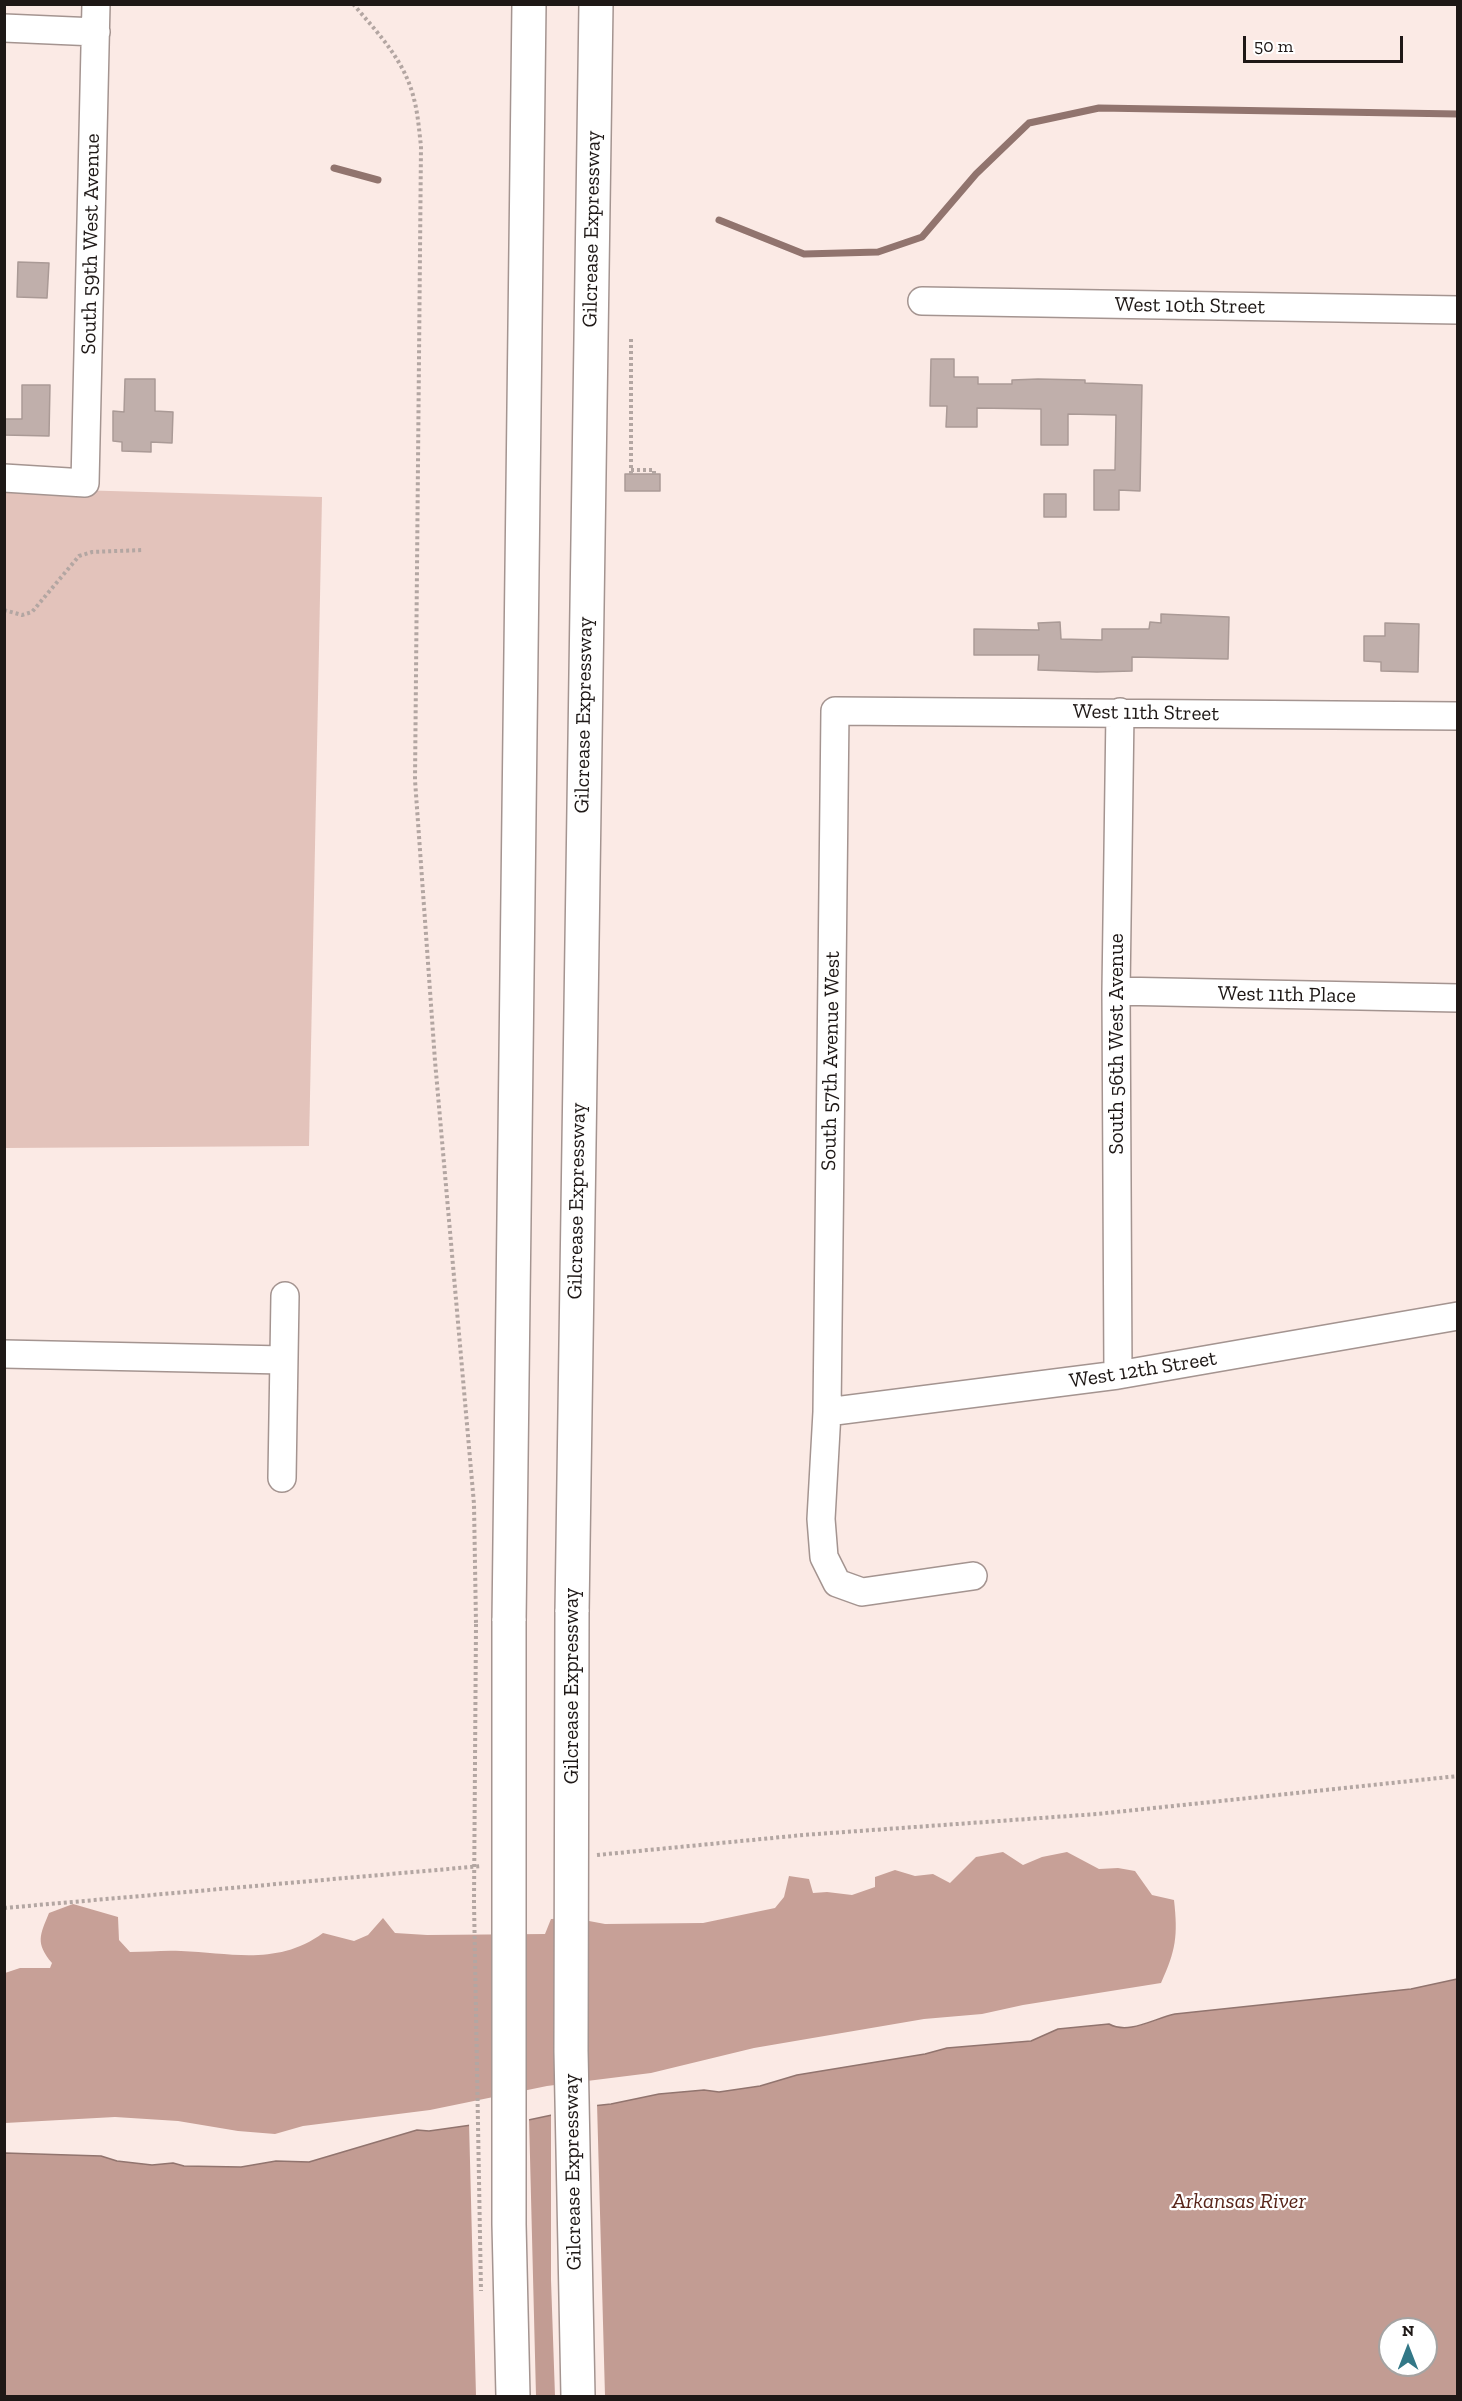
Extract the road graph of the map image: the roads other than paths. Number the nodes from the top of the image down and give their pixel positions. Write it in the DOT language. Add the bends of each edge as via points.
graph roads {
  1 [pos="96,4"];
  2 [pos="529,4"];
  3 [pos="596,4"];
  4 [pos="4,28"];
  5 [pos="96,32"];
  6 [pos="922,301"];
  7 [pos="1458,310"];
  8 [pos="4,478"];
  9 [pos="835,711"];
  10 [pos="1120,712"];
  11 [pos="1458,716"];
  12 [pos="1116,991"];
  13 [pos="1458,998"];
  14 [pos="285,1296"];
  15 [pos="1458,1316"];
  16 [pos="4,1354"];
  17 [pos="283,1360"];
  18 [pos="1118,1375"];
  19 [pos="827,1412"];
  20 [pos="282,1478"];
  21 [pos="973,1576"];
  22 [pos="513,2397"];
  23 [pos="578,2397"];
  1 -- 5 [label="street, South 59th West Avenue"];
  2 -- 22 [label="highway, bridge" via="509,1621 509,2212"];
  3 -- 23 [label="highway, Gilcrease Expressway, bridge" via="572,1612 571,2051"];
  4 -- 5 [label="street"];
  5 -- 8 [label="street, South 59th West Avenue" via="85,483"];
  6 -- 7 [label="street, West 10th Street"];
  9 -- 10 [label="street, West 11th Street"];
  9 -- 19 [label="street, South 57th Avenue West"];
  10 -- 11 [label="street, West 11th Street"];
  10 -- 12 [label="street, South 56th West Avenue"];
  12 -- 13 [label="street, West 11th Place"];
  12 -- 18 [label="street, South 56th West Avenue"];
  14 -- 17 [label="street"];
  15 -- 18 [label="street, West 12th Street"];
  16 -- 17 [label="street"];
  17 -- 20 [label="street"];
  18 -- 19 [label="street, West 12th Street"];
  19 -- 21 [label="street, South 57th Avenue West" via="822,1528 824,1557 837,1583 862,1592"];
}
